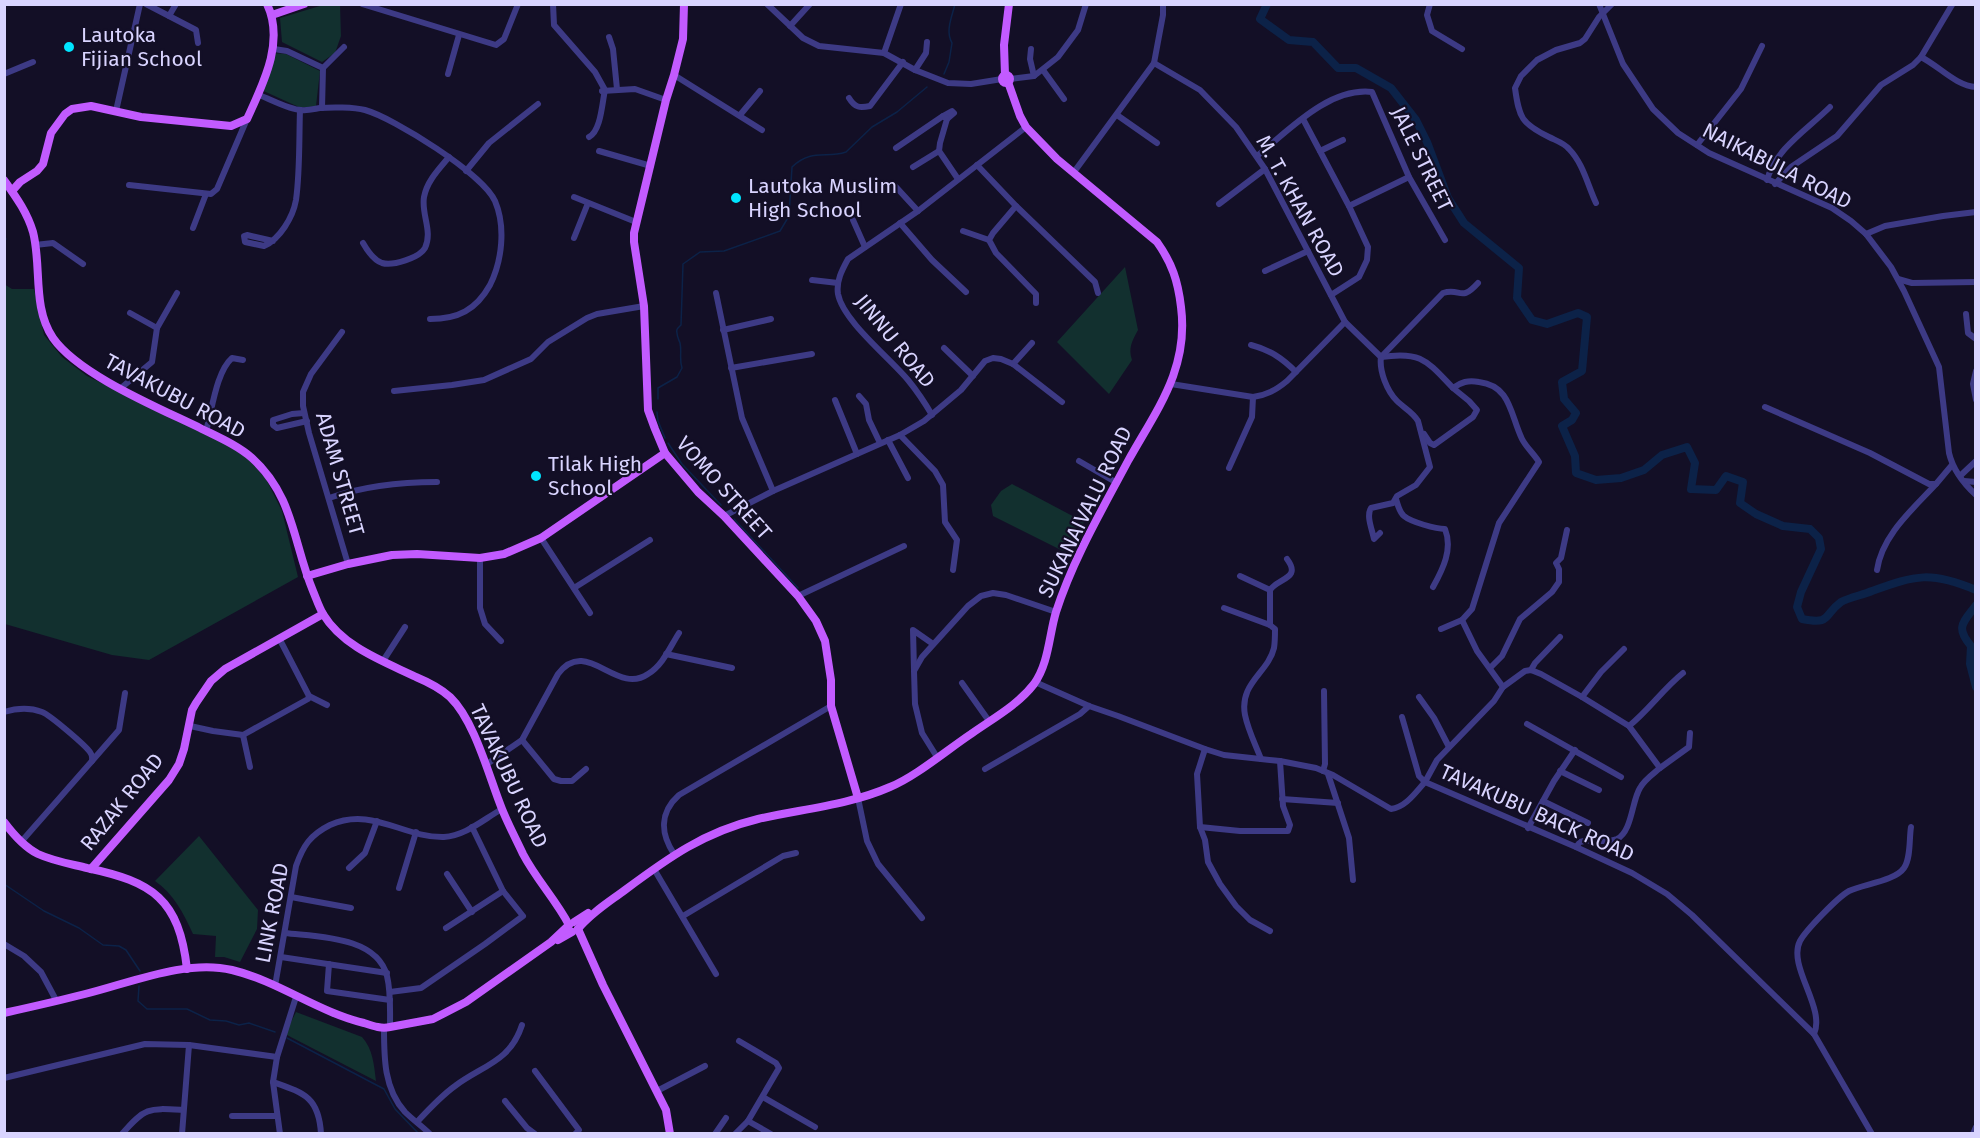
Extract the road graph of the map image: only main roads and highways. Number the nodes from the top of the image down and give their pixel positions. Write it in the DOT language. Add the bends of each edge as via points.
graph roads {
  1 [pos="267,4"];
  2 [pos="304,4"];
  3 [pos="684,4"];
  4 [pos="1009,4"];
  5 [pos="272,15"];
  6 [pos="4,180"];
  7 [pos="12,191"];
  8 [pos="665,453"];
  9 [pos="307,576"];
  10 [pos="323,614"];
  11 [pos="858,798"];
  12 [pos="4,822"];
  13 [pos="91,868"];
  14 [pos="573,927"];
  15 [pos="187,969"];
  16 [pos="4,1013"];
  17 [pos="670,1134"];
  1 -- 5 [label="main road"];
  2 -- 5 [label="main road"];
  3 -- 8 [label="main road, VOMO STREET" via="683,39 634,242 644,306 648,410"];
  4 -- 11 [label="main road, SUKANAIVALU ROAD" via="1004,45 1006,79 1020,116 1057,159 1156,242 1178,283 1183,332 1180,354 1171,384 1076,563 1035,682 1012,705 900,783"];
  5 -- 7 [label="main road" via="274,49 247,118 231,126 141,117 91,106 72,109 51,133 43,164"];
  6 -- 7 [label="main road, TAVAKUBU ROAD"];
  7 -- 9 [label="main road, TAVAKUBU ROAD" via="21,202 33,233 41,310 53,338 89,371 250,456 269,476 288,509"];
  8 -- 9 [label="main road" via="541,538 504,554 480,558 392,555"];
  8 -- 11 [label="main road, VOMO STREET" via="798,596 816,621 825,641 831,706"];
  9 -- 10 [label="main road, TAVAKUBU ROAD"];
  10 -- 13 [label="main road, RAZAK ROAD" via="225,669 211,681 192,710 179,764 169,780"];
  10 -- 14 [label="main road, TAVAKUBU ROAD" via="358,647 439,688 452,699 486,764 525,857"];
  11 -- 14 [label="main road, SUKANAIVALU ROAD" via="740,824 709,835 674,854"];
  12 -- 13 [label="main road" via="38,854"];
  13 -- 15 [label="main road" via="140,883 155,892 178,923"];
  14 -- 15 [label="main road, SUKANAIVALU ROAD" via="433,1020 387,1028 354,1021 233,970"];
  14 -- 17 [label="main road, TAVAKUBU ROAD" via="666,1110"];
  15 -- 16 [label="main road, SUKANAIVALU ROAD"];
}
